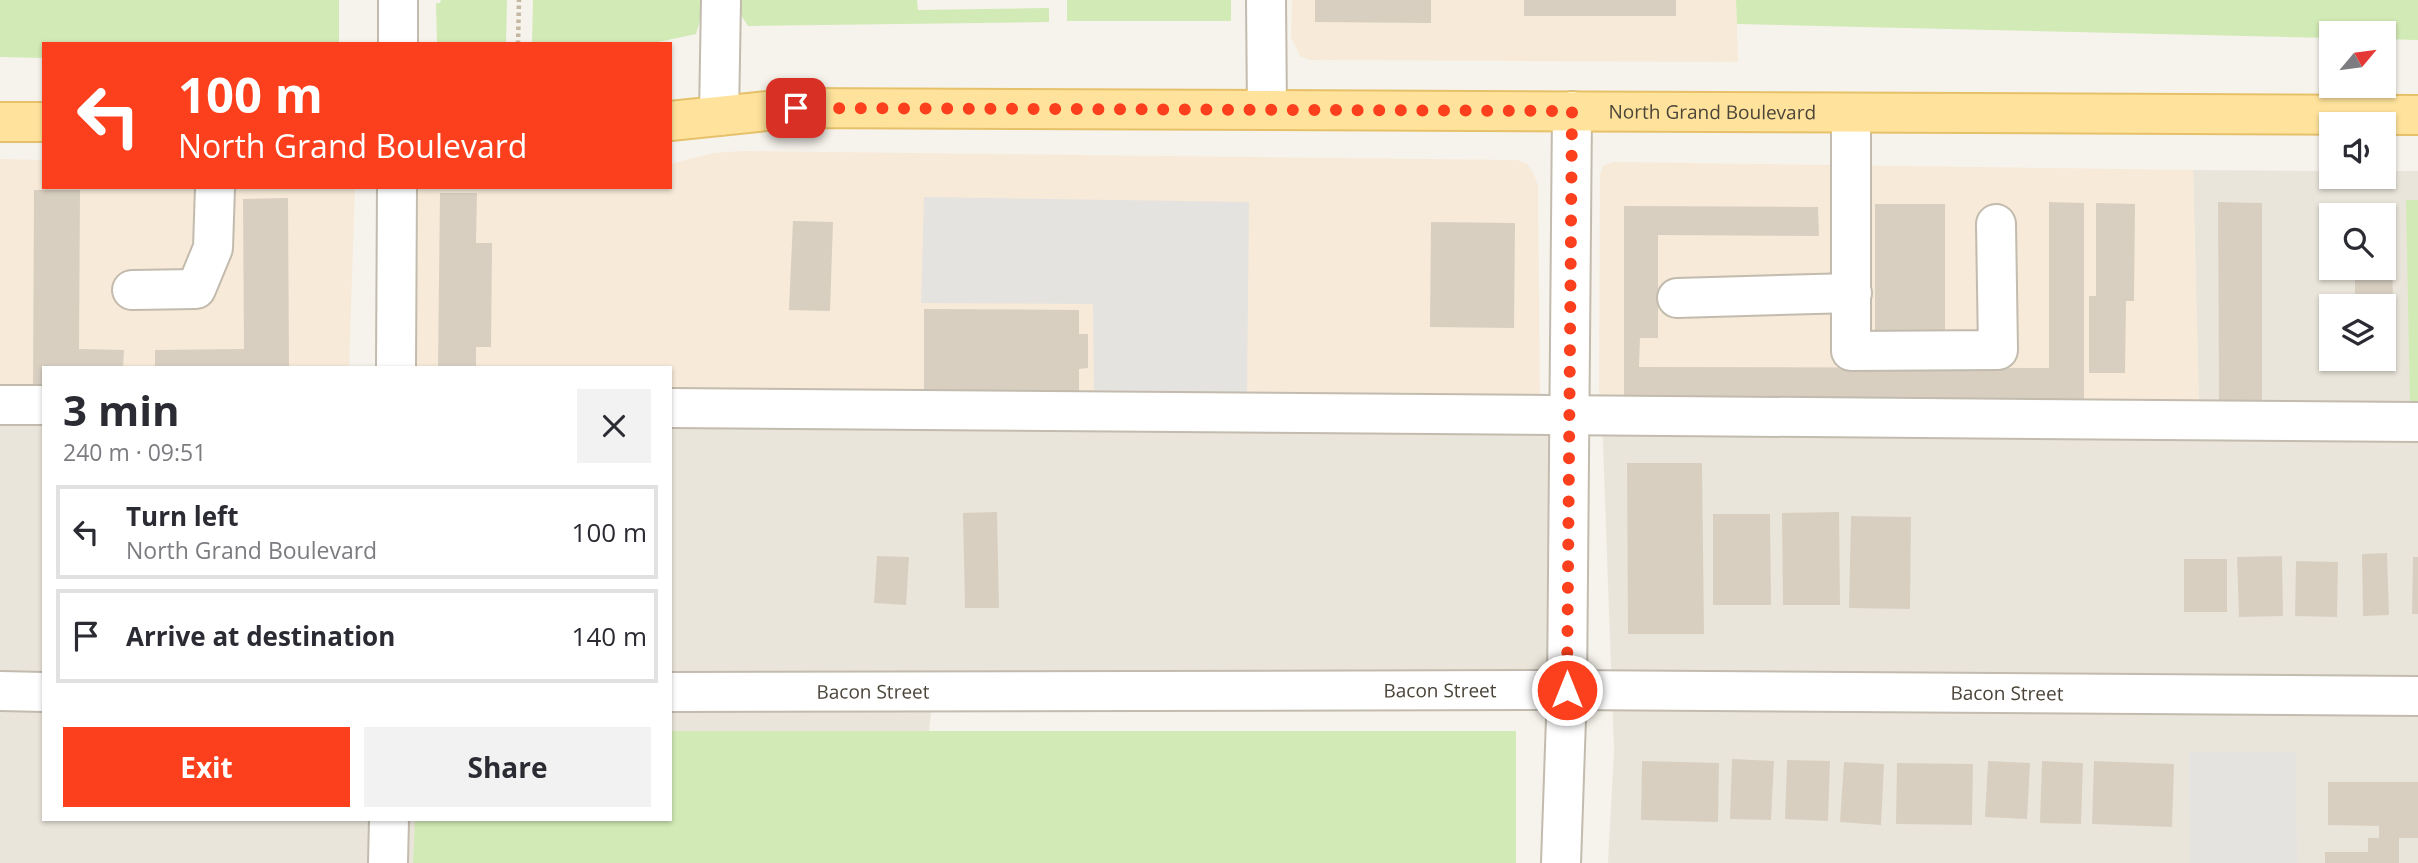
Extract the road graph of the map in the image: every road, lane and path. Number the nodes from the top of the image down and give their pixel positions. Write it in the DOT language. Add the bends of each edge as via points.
graph roads {
  1 [pos="398,0"];
  2 [pos="519,0"];
  3 [pos="721,0"];
  4 [pos="1266,0"];
  5 [pos="398,42"];
  6 [pos="518,42"];
  7 [pos="1267,110"];
  8 [pos="1572,111"];
  9 [pos="1851,113"];
  10 [pos="2418,115"];
  11 [pos="719,116"];
  12 [pos="672,121"];
  13 [pos="0,122"];
  14 [pos="42,122"];
  15 [pos="215,189"];
  16 [pos="397,189"];
  17 [pos="1996,224"];
  18 [pos="131,290"];
  19 [pos="1852,293"];
  20 [pos="1677,298"];
  21 [pos="396,366"];
  22 [pos="0,405"];
  23 [pos="42,405"];
  24 [pos="672,408"];
  25 [pos="1569,416"];
  26 [pos="2418,422"];
  27 [pos="1567,690"];
  28 [pos="0,691"];
  29 [pos="42,692"];
  30 [pos="672,692"];
  31 [pos="2418,696"];
  32 [pos="389,821"];
  33 [pos="388,863"];
  34 [pos="1561,863"];
  1 -- 5 [label="street"];
  2 -- 6 [label="path"];
  3 -- 11 [label="street"];
  4 -- 7 [label="street"];
  7 -- 8 [label="main road, North Grand Boulevard"];
  7 -- 11 [label="main road, North Grand Boulevard" via="796,108"];
  8 -- 9 [label="main road, North Grand Boulevard"];
  8 -- 25 [label="street"];
  9 -- 10 [label="main road, North Grand Boulevard"];
  9 -- 19 [label="street"];
  11 -- 12 [label="main road, North Grand Boulevard"];
  13 -- 14 [label="main road"];
  15 -- 18 [label="street" via="213,247 196,289"];
  16 -- 21 [label="street"];
  17 -- 19 [label="street" via="1998,350 1851,351"];
  19 -- 20 [label="street"];
  22 -- 23 [label="street"];
  24 -- 25 [label="street"];
  25 -- 26 [label="street"];
  25 -- 27 [label="street"];
  27 -- 30 [label="street, Bacon Street"];
  27 -- 31 [label="street, Bacon Street"];
  27 -- 34 [label="street"];
  28 -- 29 [label="street"];
  32 -- 33 [label="street"];
}
